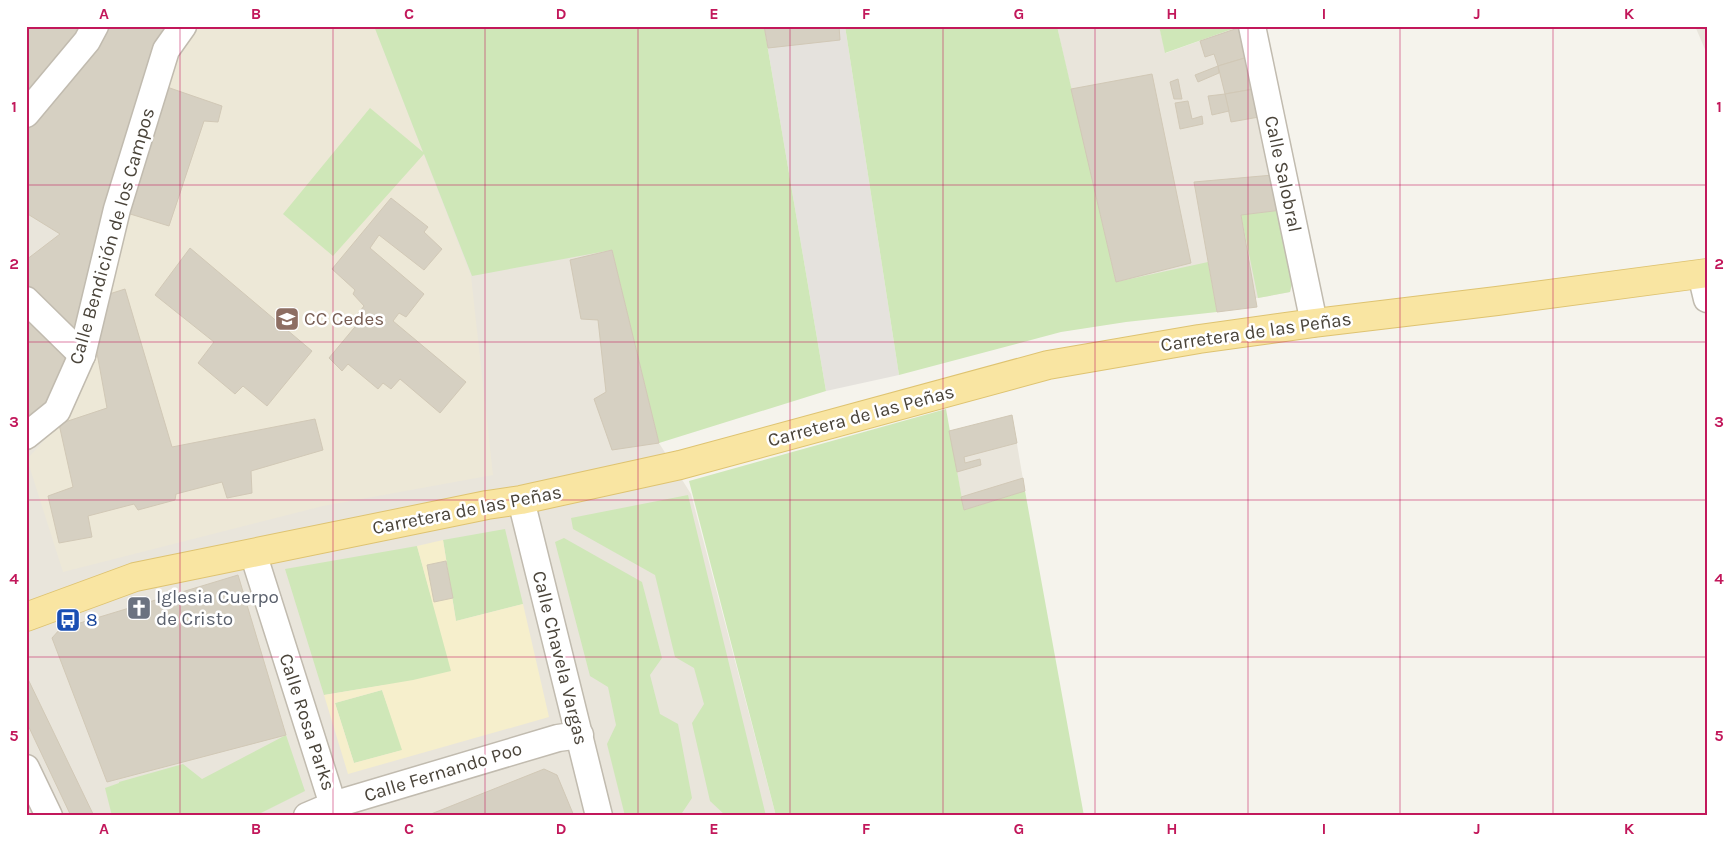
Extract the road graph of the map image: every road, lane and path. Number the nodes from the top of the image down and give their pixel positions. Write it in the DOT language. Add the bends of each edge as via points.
graph roads {
  1 [pos="95,26"];
  2 [pos="183,26"];
  3 [pos="1252,26"];
  4 [pos="26,114"];
  5 [pos="1705,282"];
  6 [pos="26,300"];
  7 [pos="1314,323"];
  8 [pos="82,355"];
  9 [pos="26,436"];
  10 [pos="521,500"];
  11 [pos="253,553"];
  12 [pos="26,617"];
  13 [pos="580,735"];
  14 [pos="26,768"];
  15 [pos="333,805"];
  16 [pos="49,816"];
  17 [pos="307,816"];
  18 [pos="599,816"];
  1 -- 4 [label="street" via="87,41"];
  2 -- 8 [label="street, Calle Bendición de los Campos" via="166,50 117,208"];
  3 -- 7 [label="street, Calle Salobral"];
  5 -- 7 [label="main road, Carretera de las Peñas"];
  6 -- 8 [label="street"];
  7 -- 10 [label="main road, Carretera de las Peñas" via="1048,365 680,464"];
  8 -- 9 [label="street, Calle Bendición de los Campos" via="57,411"];
  10 -- 11 [label="main road, Carretera de las Peñas"];
  10 -- 13 [label="street, Calle Chavela Vargas"];
  11 -- 12 [label="main road, Carretera de las Peñas" via="135,577"];
  11 -- 15 [label="street, Calle Rosa Parks"];
  13 -- 15 [label="street, Calle Fernando Poo" via="558,738"];
  13 -- 18 [label="street, Calle Chavela Vargas"];
  14 -- 16 [label="street"];
  15 -- 17 [label="street, Calle Fernando Poo"];
}
